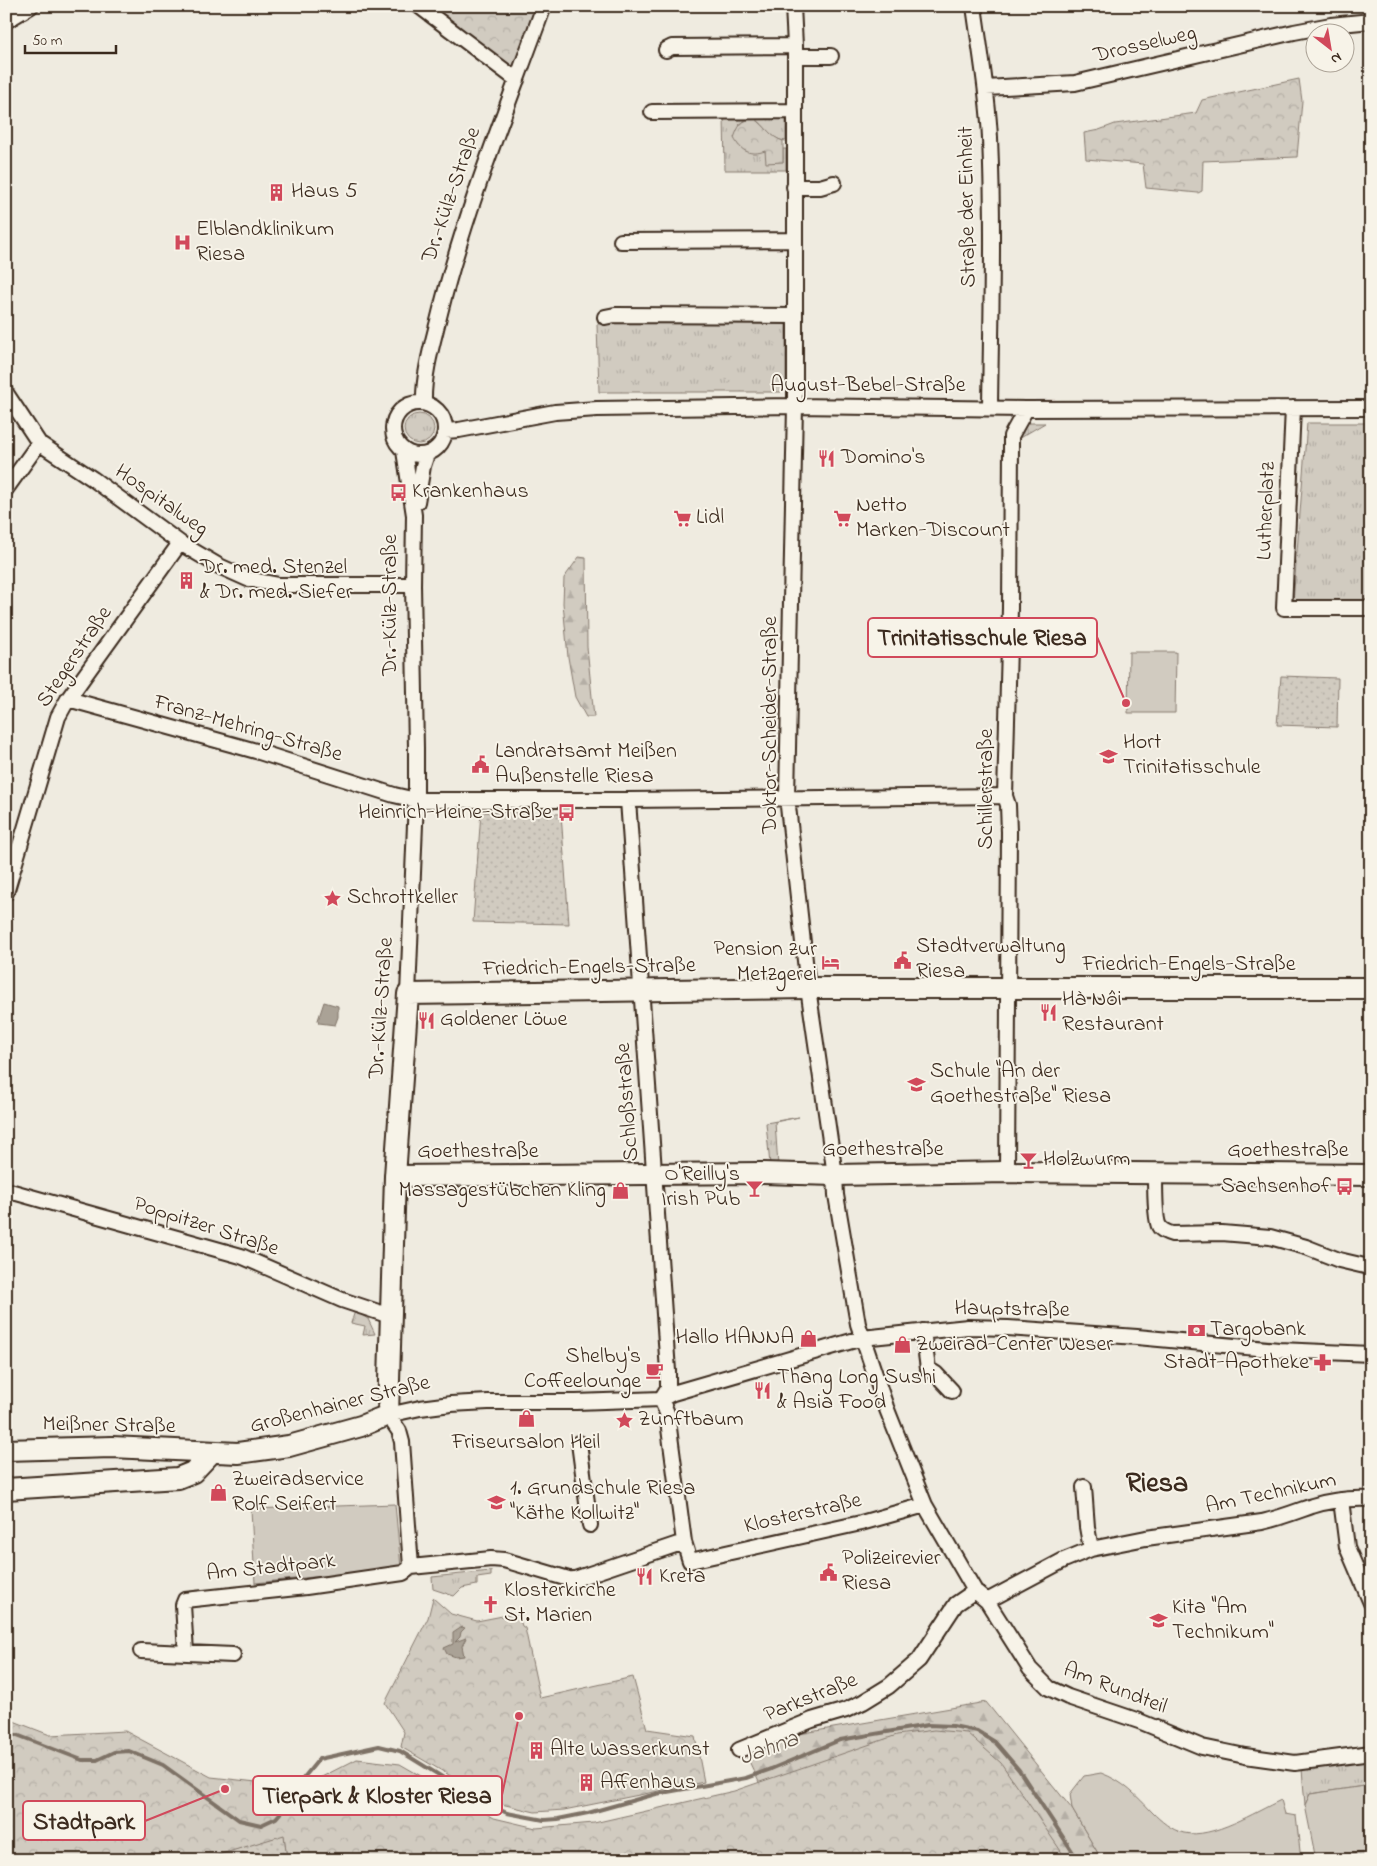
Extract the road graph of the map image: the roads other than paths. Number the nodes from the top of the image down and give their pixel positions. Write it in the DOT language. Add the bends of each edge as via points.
graph roads {
  1 [pos="31,6"];
  2 [pos="419,6"];
  3 [pos="544,6"];
  4 [pos="793,6"];
  5 [pos="974,6"];
  6 [pos="6,21"];
  7 [pos="1371,21"];
  8 [pos="666,50"];
  9 [pos="795,51"];
  10 [pos="831,56"];
  11 [pos="517,80"];
  12 [pos="986,88"];
  13 [pos="795,111"];
  14 [pos="652,112"];
  15 [pos="834,183"];
  16 [pos="794,187"];
  17 [pos="795,240"];
  18 [pos="621,241"];
  19 [pos="795,316"];
  20 [pos="605,317"];
  21 [pos="6,393"];
  22 [pos="424,403"];
  23 [pos="795,406"];
  24 [pos="990,408"];
  25 [pos="1293,408"];
  26 [pos="1371,408"];
  27 [pos="1026,409"];
  28 [pos="445,430"];
  29 [pos="39,443"];
  30 [pos="404,451"];
  31 [pos="427,454"];
  32 [pos="6,488"];
  33 [pos="414,515"];
  34 [pos="180,543"];
  35 [pos="413,585"];
  36 [pos="1371,608"];
  37 [pos="68,699"];
  38 [pos="1006,796"];
  39 [pos="788,797"];
  40 [pos="416,800"];
  41 [pos="628,800"];
  42 [pos="6,893"];
  43 [pos="808,988"];
  44 [pos="1371,988"];
  45 [pos="1009,989"];
  46 [pos="641,992"];
  47 [pos="408,994"];
  48 [pos="1007,1172"];
  49 [pos="1155,1174"];
  50 [pos="654,1175"];
  51 [pos="835,1175"];
  52 [pos="1371,1175"];
  53 [pos="395,1176"];
  54 [pos="6,1190"];
  55 [pos="1370,1267"];
  56 [pos="390,1316"];
  57 [pos="923,1331"];
  58 [pos="862,1338"];
  59 [pos="1371,1354"];
  60 [pos="952,1391"];
  61 [pos="661,1399"];
  62 [pos="388,1415"];
  63 [pos="579,1443"];
  64 [pos="6,1450"];
  65 [pos="211,1453"];
  66 [pos="1084,1487"];
  67 [pos="6,1489"];
  68 [pos="1371,1499"];
  69 [pos="1342,1500"];
  70 [pos="925,1506"];
  71 [pos="590,1525"];
  72 [pos="684,1542"];
  73 [pos="1091,1549"];
  74 [pos="411,1567"];
  75 [pos="975,1591"];
  76 [pos="987,1601"];
  77 [pos="1371,1603"];
  78 [pos="141,1651"];
  79 [pos="186,1652"];
  80 [pos="233,1655"];
  81 [pos="739,1750"];
  82 [pos="1371,1753"];
  1 -- 6 [label="street"];
  2 -- 11 [label="street"];
  3 -- 11 [label="street, Dr.-Külz-Straße"];
  4 -- 9 [label="street, Doktor-Scheider-Straße"];
  5 -- 12 [label="street, Straße der Einheit"];
  7 -- 12 [label="street, Drosselweg" via="1294,32 1075,83"];
  8 -- 9 [label="street" via="672,47"];
  9 -- 10 [label="street"];
  9 -- 13 [label="street, Doktor-Scheider-Straße"];
  11 -- 22 [label="street, Dr.-Külz-Straße" via="446,286"];
  12 -- 24 [label="street, Straße der Einheit" via="992,223"];
  13 -- 14 [label="street"];
  13 -- 16 [label="street, Doktor-Scheider-Straße"];
  15 -- 16 [label="street" via="820,187"];
  16 -- 17 [label="street, Doktor-Scheider-Straße"];
  17 -- 18 [label="street"];
  17 -- 19 [label="street, Doktor-Scheider-Straße"];
  19 -- 20 [label="street"];
  19 -- 23 [label="street, Doktor-Scheider-Straße"];
  21 -- 29 [label="street, Hospitalweg"];
  22 -- 28 [label="street" via="440,413"];
  22 -- 30 [label="street" via="407,405 395,416 392,432"];
  23 -- 24 [label="street, August-Bebel-Straße"];
  23 -- 28 [label="street, August-Bebel-Straße" via="597,409 555,412"];
  23 -- 39 [label="street, Doktor-Scheider-Straße"];
  24 -- 27 [label="street, August-Bebel-Straße"];
  25 -- 26 [label="street"];
  25 -- 27 [label="street, August-Bebel-Straße"];
  25 -- 36 [label="street, Lutherplatz" via="1284,608"];
  27 -- 38 [label="street, Schillerstraße" via="1011,436"];
  28 -- 31 [label="street" via="440,445"];
  29 -- 32 [label="street"];
  29 -- 34 [label="street, Hospitalweg"];
  30 -- 31 [label="street" via="419,456"];
  30 -- 33 [label="street, Dr.-Külz-Straße"];
  31 -- 33 [label="street, Dr.-Külz-Straße"];
  33 -- 35 [label="street, Dr.-Külz-Straße"];
  34 -- 35 [label="street, Hospitalweg" via="219,566 248,578 279,585"];
  34 -- 37 [label="street, Stegerstraße"];
  35 -- 40 [label="street, Dr.-Külz-Straße"];
  37 -- 40 [label="street, Franz-Mehring-Straße"];
  37 -- 42 [label="street, Stegerstraße" via="52,734"];
  38 -- 39 [label="street"];
  38 -- 45 [label="street, Schillerstraße"];
  39 -- 41 [label="street"];
  39 -- 43 [label="street, Doktor-Scheider-Straße"];
  40 -- 41 [label="street"];
  40 -- 47 [label="street, Dr.-Külz-Straße"];
  41 -- 46 [label="street, Schloßstraße"];
  43 -- 45 [label="main road, Friedrich-Engels-Straße"];
  43 -- 46 [label="main road, Friedrich-Engels-Straße"];
  43 -- 51 [label="street, Doktor-Scheider-Straße"];
  44 -- 45 [label="main road, Friedrich-Engels-Straße"];
  45 -- 48 [label="street, Schillerstraße"];
  46 -- 47 [label="main road, Friedrich-Engels-Straße"];
  46 -- 50 [label="street, Schloßstraße"];
  47 -- 53 [label="main road, Dr.-Külz-Straße"];
  48 -- 49 [label="main road, Goethestraße"];
  48 -- 51 [label="main road, Goethestraße"];
  49 -- 52 [label="main road, Goethestraße"];
  49 -- 55 [label="street" via="1157,1218 1165,1232 1270,1237"];
  50 -- 51 [label="main road, Goethestraße"];
  50 -- 53 [label="main road, Goethestraße"];
  50 -- 61 [label="street, Schloßstraße" via="668,1371 668,1388"];
  51 -- 58 [label="street, Doktor-Scheider-Straße" via="846,1257"];
  53 -- 56 [label="main road, Dr.-Külz-Straße"];
  54 -- 56 [label="street, Poppitzer Straße" via="241,1256 342,1300"];
  56 -- 62 [label="main road, Dr.-Külz-Straße"];
  57 -- 58 [label="street, Hauptstraße"];
  57 -- 59 [label="street, Hauptstraße" via="1008,1328 1279,1350"];
  57 -- 60 [label="street" via="928,1369"];
  58 -- 61 [label="street, Hauptstraße"];
  58 -- 70 [label="street"];
  61 -- 62 [label="street, Großenhainer Straße" via="451,1404"];
  61 -- 72 [label="street" via="667,1413"];
  62 -- 65 [label="main road, Großenhainer Straße" via="289,1446 238,1454"];
  62 -- 74 [label="street" via="402,1442"];
  63 -- 71 [label="street"];
  64 -- 65 [label="main road, Meißner Straße" via="112,1447"];
  65 -- 67 [label="main road" via="193,1472 178,1478"];
  66 -- 73 [label="street" via="1086,1527"];
  68 -- 69 [label="street, Am Technikum"];
  69 -- 73 [label="street, Am Technikum" via="1262,1522"];
  69 -- 77 [label="street" via="1346,1547"];
  70 -- 72 [label="street, Klosterstraße" via="690,1561"];
  70 -- 75 [label="street"];
  72 -- 74 [label="street" via="572,1580 491,1558"];
  73 -- 76 [label="street"];
  74 -- 79 [label="street, Am Stadtpark" via="407,1572 306,1587 185,1600"];
  75 -- 76 [label="street"];
  75 -- 81 [label="street, Parkstraße" via="956,1604 919,1660 889,1686 846,1710 804,1723"];
  76 -- 82 [label="street, Am Rundteil" via="1030,1670 1049,1688 1068,1697 1202,1746 1245,1756 1295,1763"];
  78 -- 79 [label="street"];
  79 -- 80 [label="street"];
}
